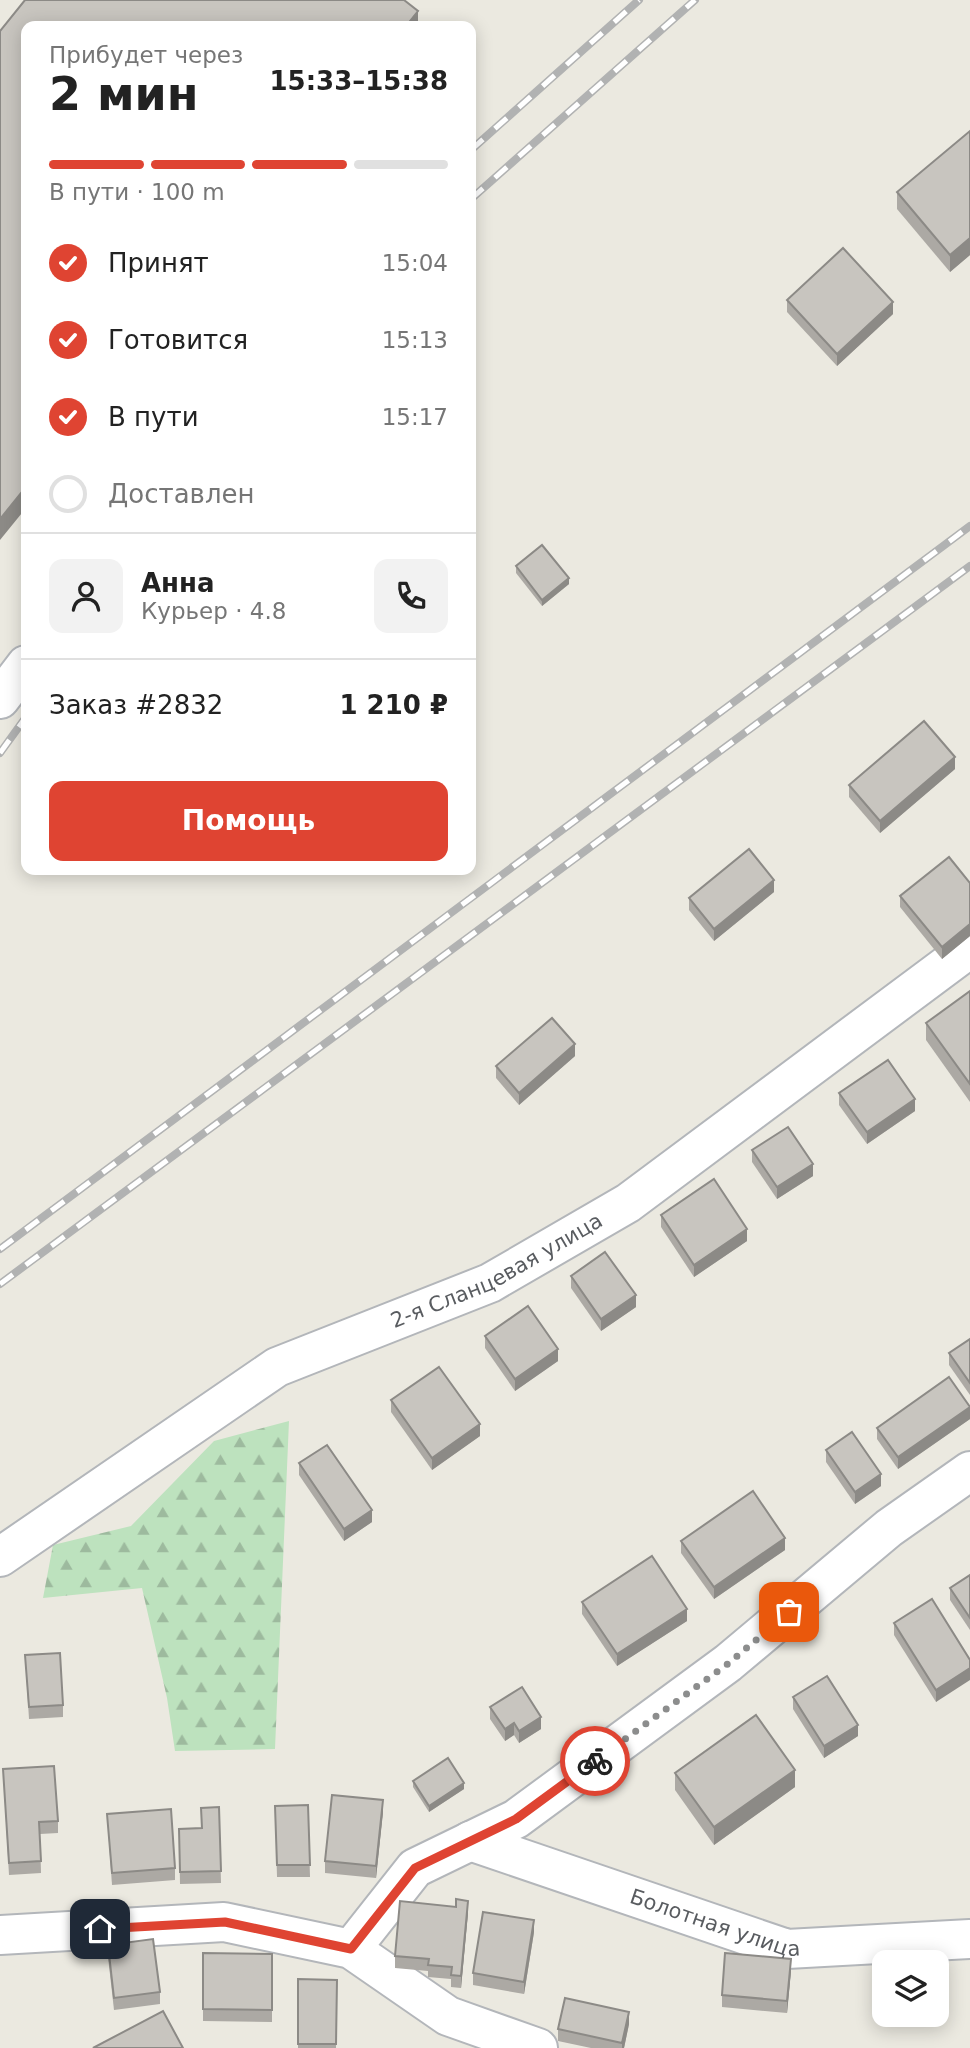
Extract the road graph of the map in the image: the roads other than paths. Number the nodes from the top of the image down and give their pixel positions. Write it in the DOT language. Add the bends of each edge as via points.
graph roads {
  1 [pos="21,672"];
  2 [pos="0,699"];
  3 [pos="970,948"];
  4 [pos="970,1471"];
  5 [pos="0,1557"];
  6 [pos="470,1841"];
  7 [pos="0,1935"];
  8 [pos="970,1939"];
  9 [pos="351,1949"];
  10 [pos="538,2048"];
  1 -- 2 [label="street"];
  3 -- 5 [label="street, 2-я Сланцевая улица" via="628,1203 490,1283 277,1367"];
  4 -- 6 [label="street" via="888,1528 729,1663 516,1819"];
  6 -- 8 [label="street, Болотная улица" via="787,1949"];
  6 -- 9 [label="street" via="415,1868"];
  7 -- 9 [label="street" via="225,1922"];
  9 -- 10 [label="street" via="448,2016"];
}
